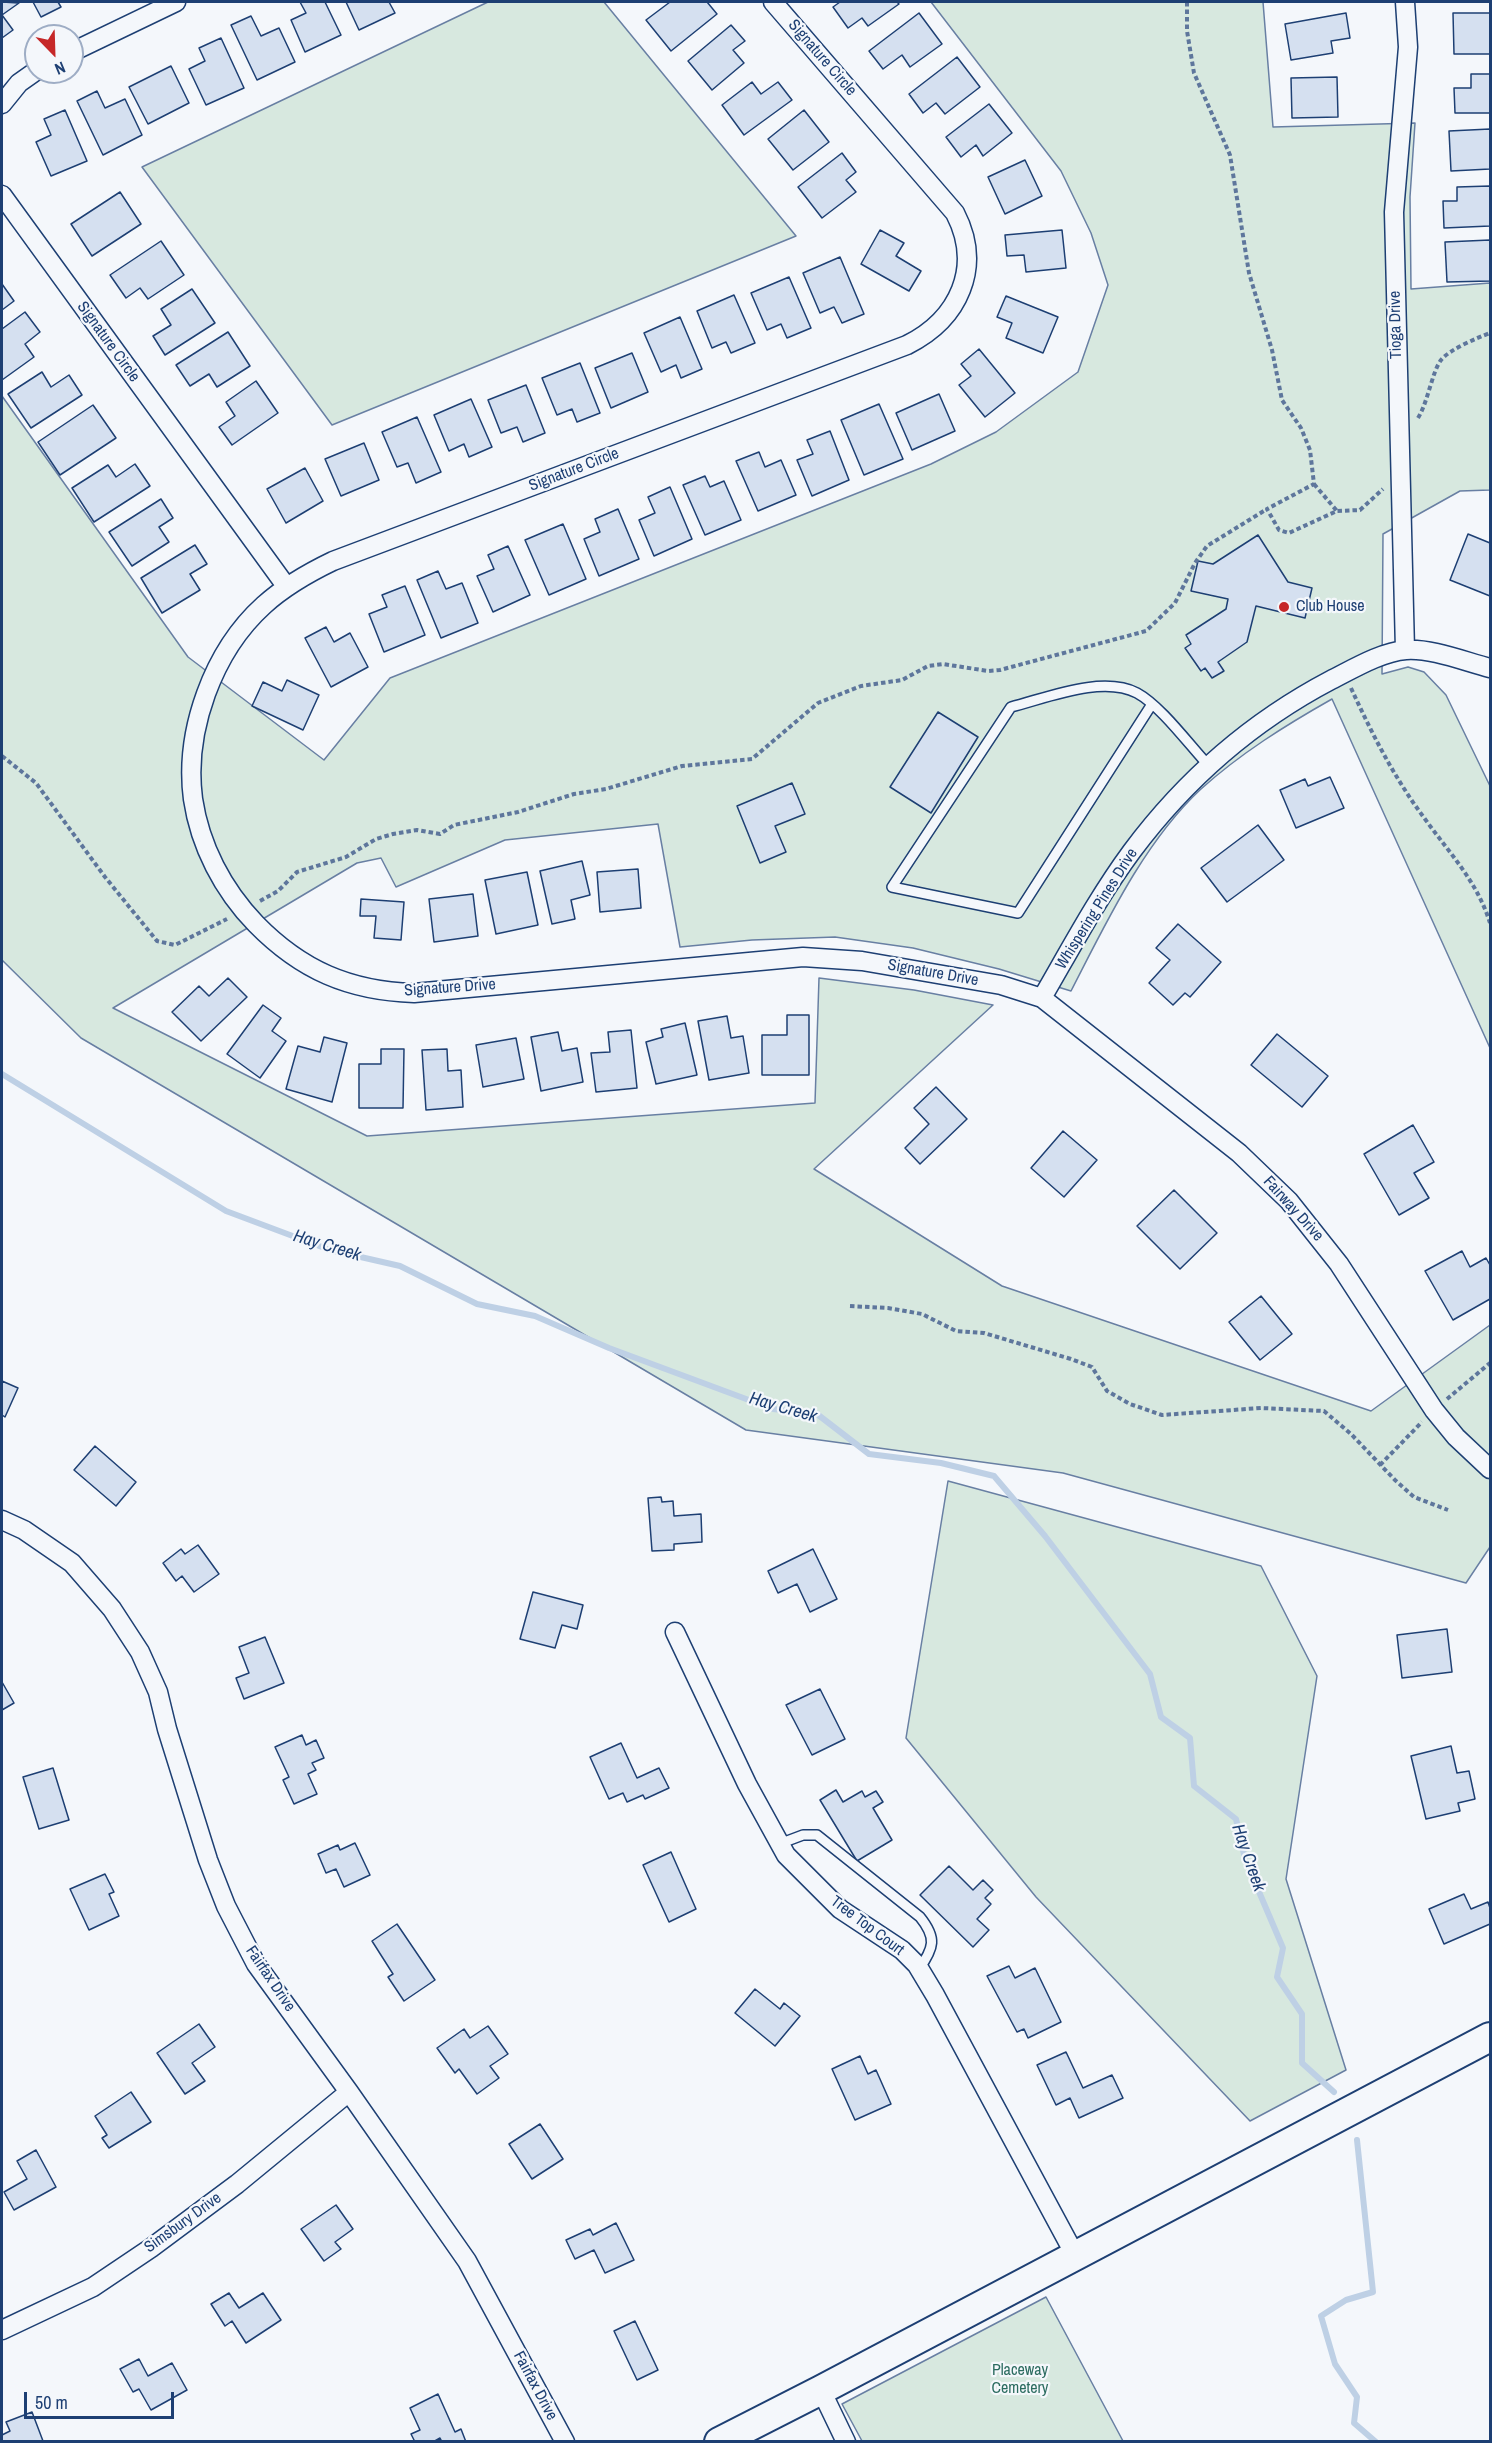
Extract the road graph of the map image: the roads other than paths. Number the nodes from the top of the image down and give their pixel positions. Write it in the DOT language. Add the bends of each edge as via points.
graph roads {
  1 [pos="176,2"];
  2 [pos="773,2"];
  3 [pos="1405,2"];
  4 [pos="84,46"];
  5 [pos="24,79"];
  6 [pos="2,104"];
  7 [pos="2,195"];
  8 [pos="286,586"];
  9 [pos="1405,650"];
  10 [pos="1491,668"];
  11 [pos="1152,705"];
  12 [pos="1209,766"];
  13 [pos="1042,998"];
  14 [pos="1491,1469"];
  15 [pos="2,1520"];
  16 [pos="675,1632"];
  17 [pos="779,1844"];
  18 [pos="919,1969"];
  19 [pos="1491,2037"];
  20 [pos="349,2092"];
  21 [pos="1076,2255"];
  22 [pos="2,2330"];
  23 [pos="821,2390"];
  24 [pos="565,2442"];
  25 [pos="719,2442"];
  26 [pos="846,2442"];
  1 -- 4 [label="street"];
  2 -- 8 [label="street, Signature Circle" via="955,213 965,239 967,268 960,293 944,318 907,345 333,561"];
  3 -- 9 [label="street, Tioga Drive" via="1408,47 1394,212"];
  5 -- 6 [label="street"];
  7 -- 8 [label="street, Signature Circle"];
  8 -- 13 [label="street, Signature Drive" via="262,606 229,647 206,695 196,735 192,781 197,817 216,869 243,910 280,947 323,974 367,989 425,992 803,957 874,963 1002,985"];
  9 -- 10 [label="street, Whispering Pines Drive"];
  9 -- 12 [label="street, Whispering Pines Drive" via="1344,674 1285,706"];
  11 -- 11 [label="lane" via="1128,689 1091,687 1011,707 892,887 1018,913"];
  11 -- 12 [label="lane"];
  12 -- 13 [label="street, Whispering Pines Drive" via="1132,851"];
  13 -- 14 [label="street, Fairway Drive" via="1239,1152 1289,1201 1339,1264 1434,1410"];
  15 -- 20 [label="street, Fairfax Drive" via="72,1563 112,1610 140,1652 158,1692 205,1850 226,1906 256,1964"];
  16 -- 17 [label="street, Tree Top Court"];
  17 -- 18 [label="street, Tree Top Court" via="802,1873 840,1909 902,1950"];
  17 -- 18 [label="lane" via="804,1834 817,1835 920,1917 933,1941"];
  18 -- 21 [label="street, Tree Top Court"];
  19 -- 21 [label="main road"];
  20 -- 22 [label="street, Simsbury Drive" via="151,2248 93,2287"];
  20 -- 24 [label="street, Fairfax Drive" via="467,2261"];
  21 -- 23 [label="main road"];
  23 -- 25 [label="main road"];
  23 -- 26 [label="street"];
}
